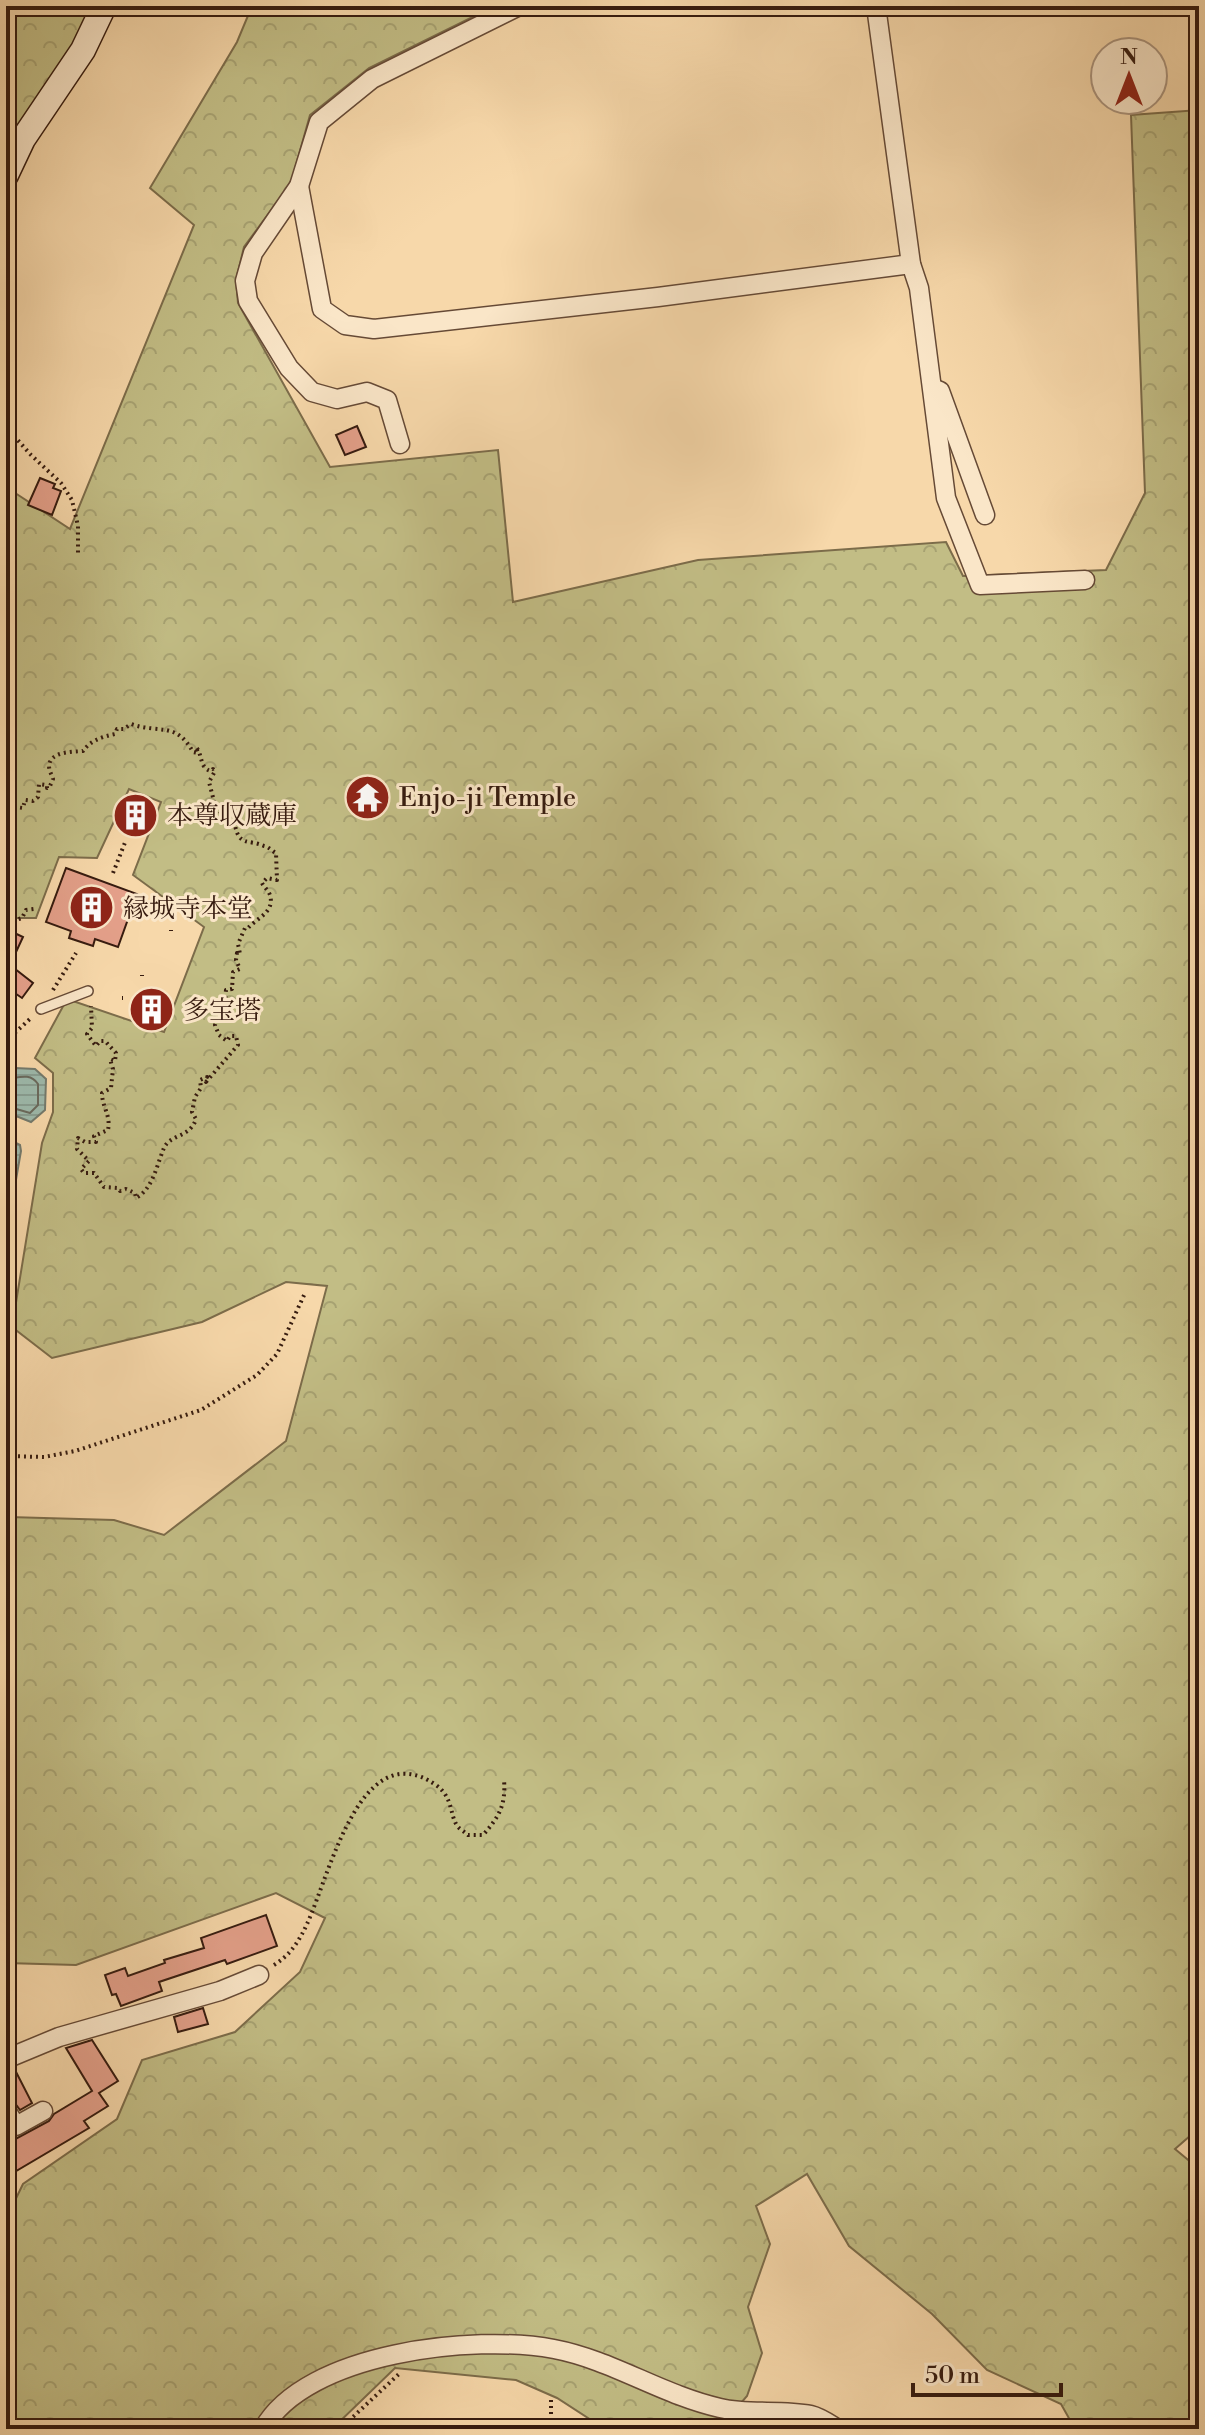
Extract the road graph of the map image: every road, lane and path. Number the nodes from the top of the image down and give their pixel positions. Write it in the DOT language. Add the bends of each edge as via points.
graph roads {
  1 [pos="104,6"];
  2 [pos="519,6"];
  3 [pos="876,6"];
  4 [pos="6,175"];
  5 [pos="299,186"];
  6 [pos="911,264"];
  7 [pos="931,387"];
  8 [pos="6,427"];
  9 [pos="400,444"];
  10 [pos="985,515"];
  11 [pos="78,553"];
  12 [pos="1085,580"];
  13 [pos="6,791"];
  14 [pos="126,840"];
  15 [pos="113,873"];
  16 [pos="34,909"];
  17 [pos="6,915"];
  18 [pos="76,953"];
  19 [pos="88,991"];
  20 [pos="91,1006"];
  21 [pos="41,1009"];
  22 [pos="6,1041"];
  23 [pos="305,1293"];
  24 [pos="6,1456"];
  25 [pos="504,1780"];
  26 [pos="259,1975"];
  27 [pos="6,2059"];
  28 [pos="6,2110"];
  29 [pos="43,2111"];
  30 [pos="405,2351"];
  31 [pos="551,2400"];
  32 [pos="263,2429"];
  33 [pos="340,2429"];
  34 [pos="551,2429"];
  35 [pos="838,2429"];
  1 -- 4 [label="main road"];
  2 -- 5 [label="street" via="372,79 319,122"];
  3 -- 6 [label="street"];
  5 -- 6 [label="street" via="322,309 345,325 374,329"];
  5 -- 9 [label="street" via="253,253 245,281 248,301 289,368 312,392 337,399 367,392 387,400"];
  6 -- 7 [label="street" via="919,288"];
  7 -- 10 [label="street" via="940,391"];
  7 -- 12 [label="street" via="946,498 980,585"];
  8 -- 11 [label="path" via="72,500"];
  13 -- 20 [label="path" via="15,807 23,808 25,800 38,797 39,784 50,786 50,761 62,751 83,751 131,724 178,732 193,752 199,750 206,770 215,771 209,782 214,802 235,825 239,838 276,853 277,880 262,883 270,895 268,912 245,928 236,960 240,969 233,972 232,989 226,990 215,1025 227,1041 236,1036 238,1045 206,1082 207,1077 200,1080 194,1126 168,1142 141,1197 131,1190 104,1187 94,1173 81,1169 89,1161 79,1152 77,1140 96,1142 94,1136 108,1130 102,1093 111,1088 110,1059 115,1061 116,1053 105,1041 96,1046 87,1034 92,1028"];
  14 -- 15 [label="path"];
  16 -- 17 [label="path" via="13,921"];
  18 -- 21 [label="path"];
  19 -- 21 [label="lane"];
  21 -- 22 [label="path"];
  23 -- 24 [label="path" via="277,1354 257,1375 201,1410 75,1451"];
  25 -- 26 [label="path" via="506,1796 499,1817 483,1835 468,1835 457,1826 452,1805 438,1787 418,1776 384,1778 341,1834 304,1931 287,1957"];
  26 -- 27 [label="street" via="59,2037"];
  28 -- 29 [label="street" via="16,2126"];
  30 -- 32 [label="street" via="359,2362 302,2389"];
  30 -- 33 [label="path" via="401,2372"];
  30 -- 35 [label="street" via="491,2344 554,2349 609,2365 676,2396 723,2409 813,2415"];
  31 -- 34 [label="path"];
}
